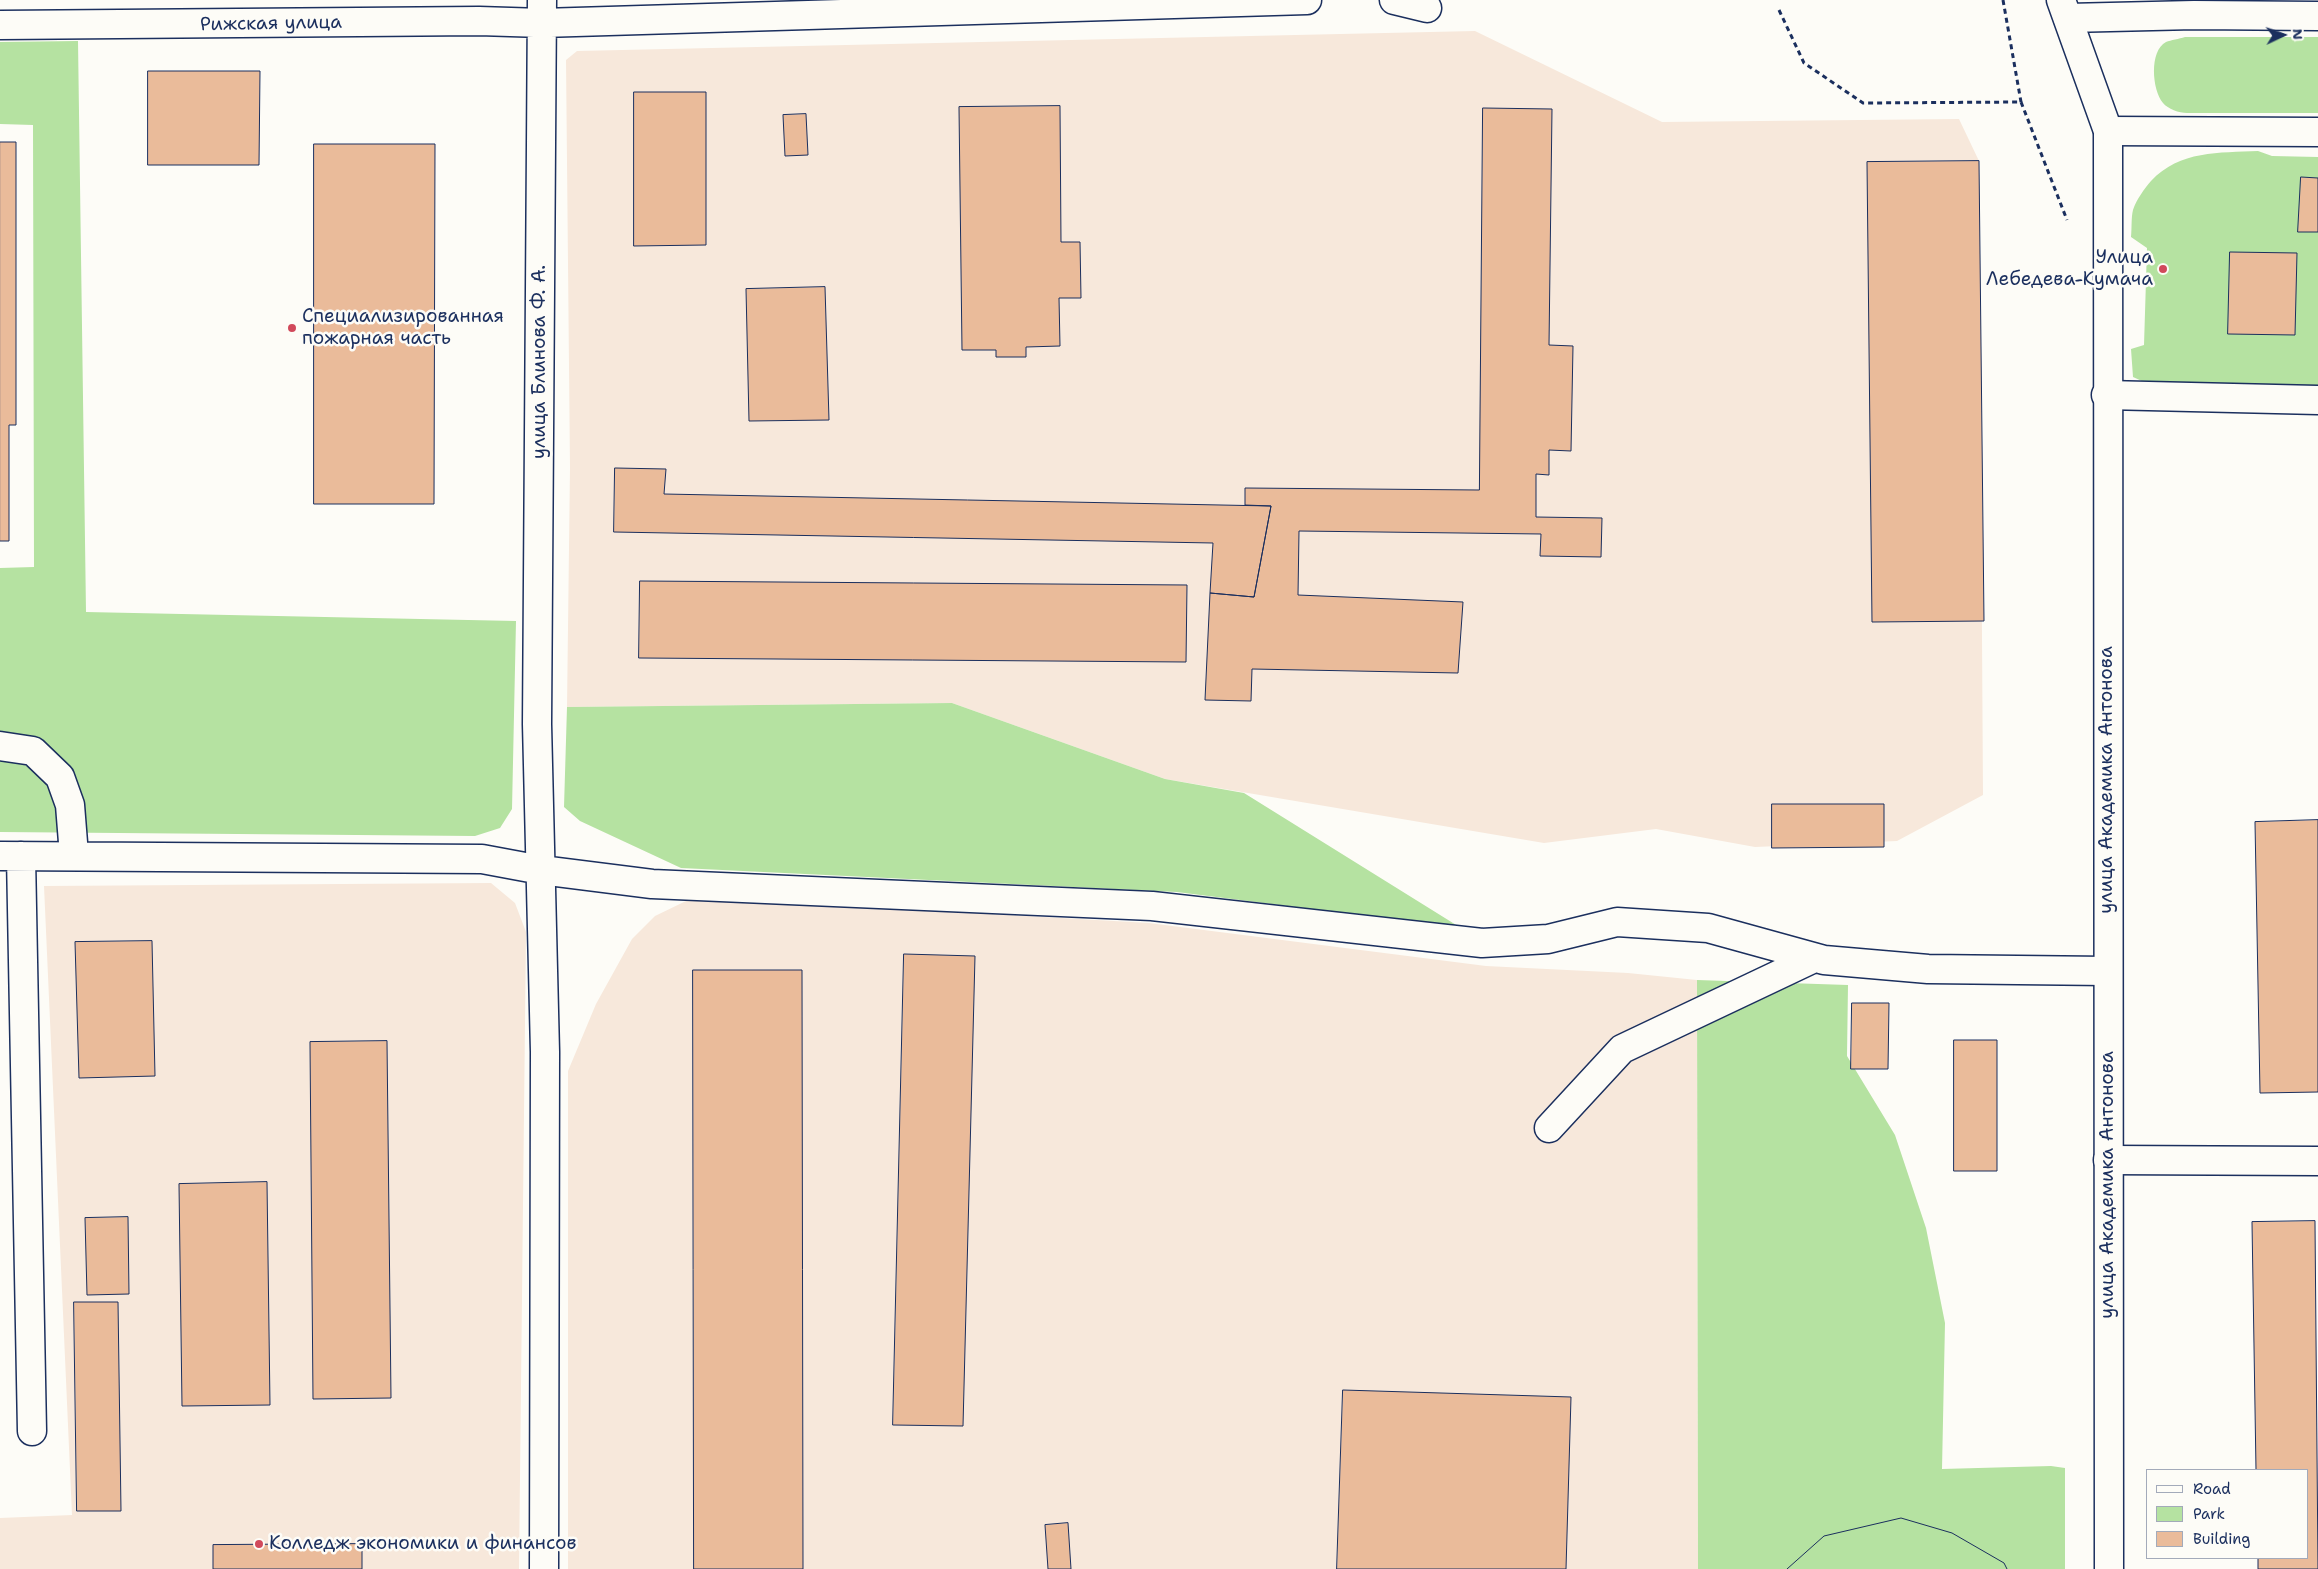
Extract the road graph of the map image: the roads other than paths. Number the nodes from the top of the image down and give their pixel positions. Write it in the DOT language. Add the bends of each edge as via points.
graph roads {
  1 [pos="1307,0"];
  2 [pos="1394,0"];
  3 [pos="1427,8"];
  4 [pos="2274,8"];
  5 [pos="2064,9"];
  6 [pos="479,11"];
  7 [pos="542,12"];
  8 [pos="2318,16"];
  9 [pos="0,25"];
  10 [pos="2108,131"];
  11 [pos="2318,132"];
  12 [pos="2106,395"];
  13 [pos="2318,400"];
  14 [pos="0,746"];
  15 [pos="74,855"];
  16 [pos="11,856"];
  17 [pos="541,870"];
  18 [pos="1814,958"];
  19 [pos="2107,971"];
  20 [pos="1549,1128"];
  21 [pos="2108,1160"];
  22 [pos="2318,1161"];
  23 [pos="32,1431"];
  24 [pos="544,1569"];
  25 [pos="2109,1569"];
  1 -- 7 [label="street, Рижская улица"];
  2 -- 3 [label="street"];
  4 -- 5 [label="street"];
  4 -- 8 [label="street"];
  5 -- 10 [label="street, улица Академика Антонова"];
  6 -- 7 [label="street, Рижская улица"];
  6 -- 9 [label="street, Рижская улица"];
  7 -- 17 [label="street, улица Блинова Ф. А." via="537,724"];
  10 -- 11 [label="street"];
  10 -- 12 [label="street, улица Академика Антонова"];
  12 -- 13 [label="street"];
  12 -- 19 [label="street, улица Академика Антонова"];
  14 -- 15 [label="street" via="33,751 60,777 70,805"];
  15 -- 16 [label="street"];
  15 -- 17 [label="street" via="482,858"];
  16 -- 23 [label="street"];
  17 -- 18 [label="street" via="652,884 1152,906 1482,943 1548,939 1616,922 1708,928"];
  17 -- 24 [label="street, улица Блинова Ф. А." via="545,1052"];
  18 -- 19 [label="street" via="1928,969"];
  18 -- 20 [label="street" via="1622,1049"];
  19 -- 21 [label="street, улица Академика Антонова"];
  21 -- 22 [label="street"];
  21 -- 25 [label="street, улица Академика Антонова"];
}
